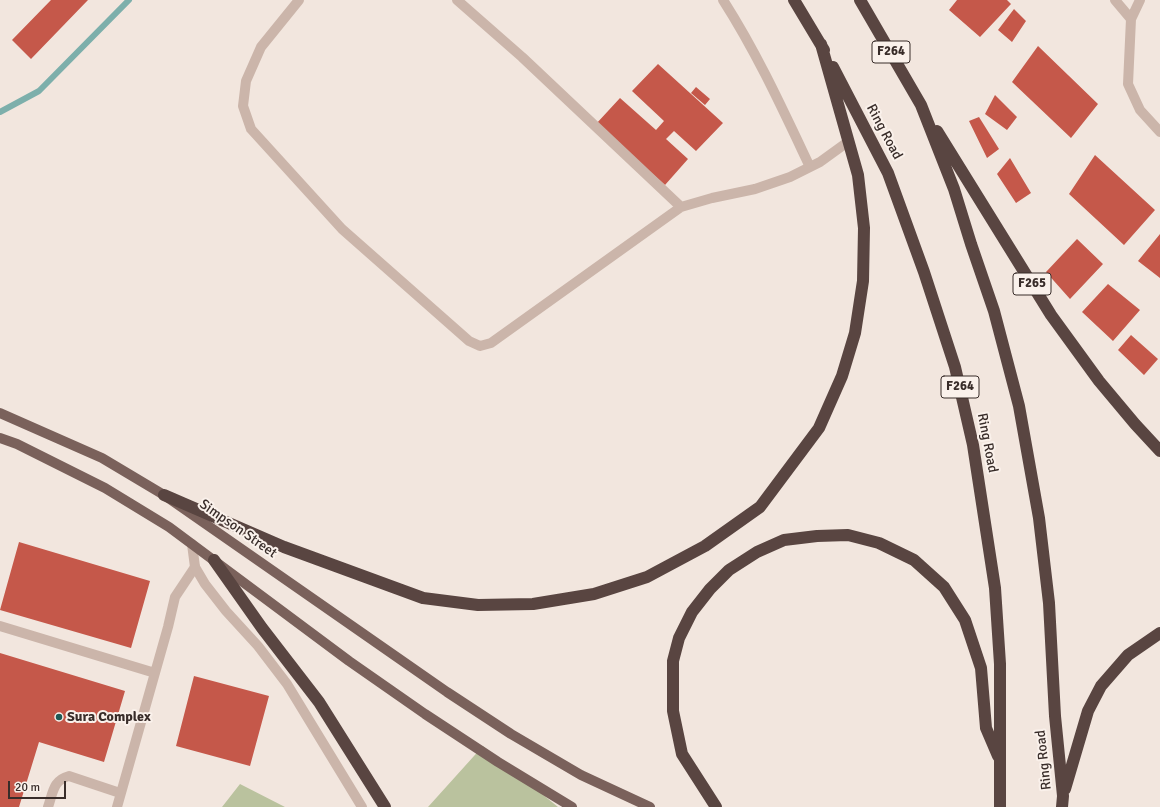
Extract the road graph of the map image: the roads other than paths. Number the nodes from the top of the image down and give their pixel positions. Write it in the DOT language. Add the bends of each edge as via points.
graph roads {
  1 [pos="299,0"];
  2 [pos="457,0"];
  3 [pos="723,0"];
  4 [pos="794,0"];
  5 [pos="860,0"];
  6 [pos="1115,0"];
  7 [pos="1140,0"];
  8 [pos="1131,19"];
  9 [pos="821,44"];
  10 [pos="921,105"];
  11 [pos="1160,132"];
  12 [pos="848,141"];
  13 [pos="810,167"];
  14 [pos="681,207"];
  15 [pos="0,413"];
  16 [pos="0,438"];
  17 [pos="1160,451"];
  18 [pos="164,495"];
  19 [pos="192,544"];
  20 [pos="214,560"];
  21 [pos="195,567"];
  22 [pos="0,626"];
  23 [pos="1160,634"];
  24 [pos="154,673"];
  25 [pos="1000,759"];
  26 [pos="120,793"];
  27 [pos="1062,801"];
  28 [pos="48,807"];
  29 [pos="116,807"];
  30 [pos="362,807"];
  31 [pos="385,807"];
  32 [pos="572,807"];
  33 [pos="650,807"];
  34 [pos="716,807"];
  35 [pos="1000,807"];
  1 -- 14 [label="street" via="262,47 246,81 243,106 251,129 342,229 469,341 480,346 492,343"];
  2 -- 14 [label="street" via="522,57"];
  3 -- 13 [label="street" via="746,37"];
  4 -- 9 [label="highway, Ring Road / F264"];
  5 -- 10 [label="highway, Ring Road / F264"];
  6 -- 8 [label="street"];
  7 -- 8 [label="street"];
  8 -- 11 [label="street" via="1128,84 1140,110"];
  9 -- 12 [label="highway"];
  9 -- 25 [label="highway, Ring Road / F264" via="888,173 955,367 973,444 995,588 1000,664"];
  10 -- 17 [label="highway, F265" via="1051,316 1099,380"];
  10 -- 27 [label="highway, Ring Road / F264" via="954,189 994,311 1019,406 1039,518 1049,603"];
  12 -- 13 [label="street"];
  12 -- 18 [label="highway" via="858,175 864,228 863,281 855,333 842,376 819,428 760,507 705,546 679,560 647,576 594,594 533,604 478,605 423,598 284,547"];
  13 -- 14 [label="street" via="790,177 755,188"];
  15 -- 18 [label="main road, Simpson Street" via="102,458"];
  16 -- 19 [label="main road" via="105,488"];
  18 -- 33 [label="main road, Simpson Street" via="446,692 511,734 581,776"];
  19 -- 20 [label="main road"];
  19 -- 21 [label="street"];
  20 -- 31 [label="highway" via="318,702"];
  20 -- 32 [label="main road" via="425,714"];
  21 -- 24 [label="street" via="175,597"];
  21 -- 30 [label="street" via="226,611 258,646 287,684"];
  22 -- 24 [label="street"];
  23 -- 27 [label="highway" via="1128,655 1101,686 1088,710"];
  24 -- 26 [label="street"];
  25 -- 34 [label="highway" via="986,728 981,668 965,620 944,587 914,560 879,543 848,534 784,540 757,552 729,570 710,589 692,612 679,638 673,661 673,712 682,754"];
  25 -- 35 [label="highway, Ring Road / F264"];
  26 -- 28 [label="street" via="69,776 61,778 56,784"];
  26 -- 29 [label="street"];
}
